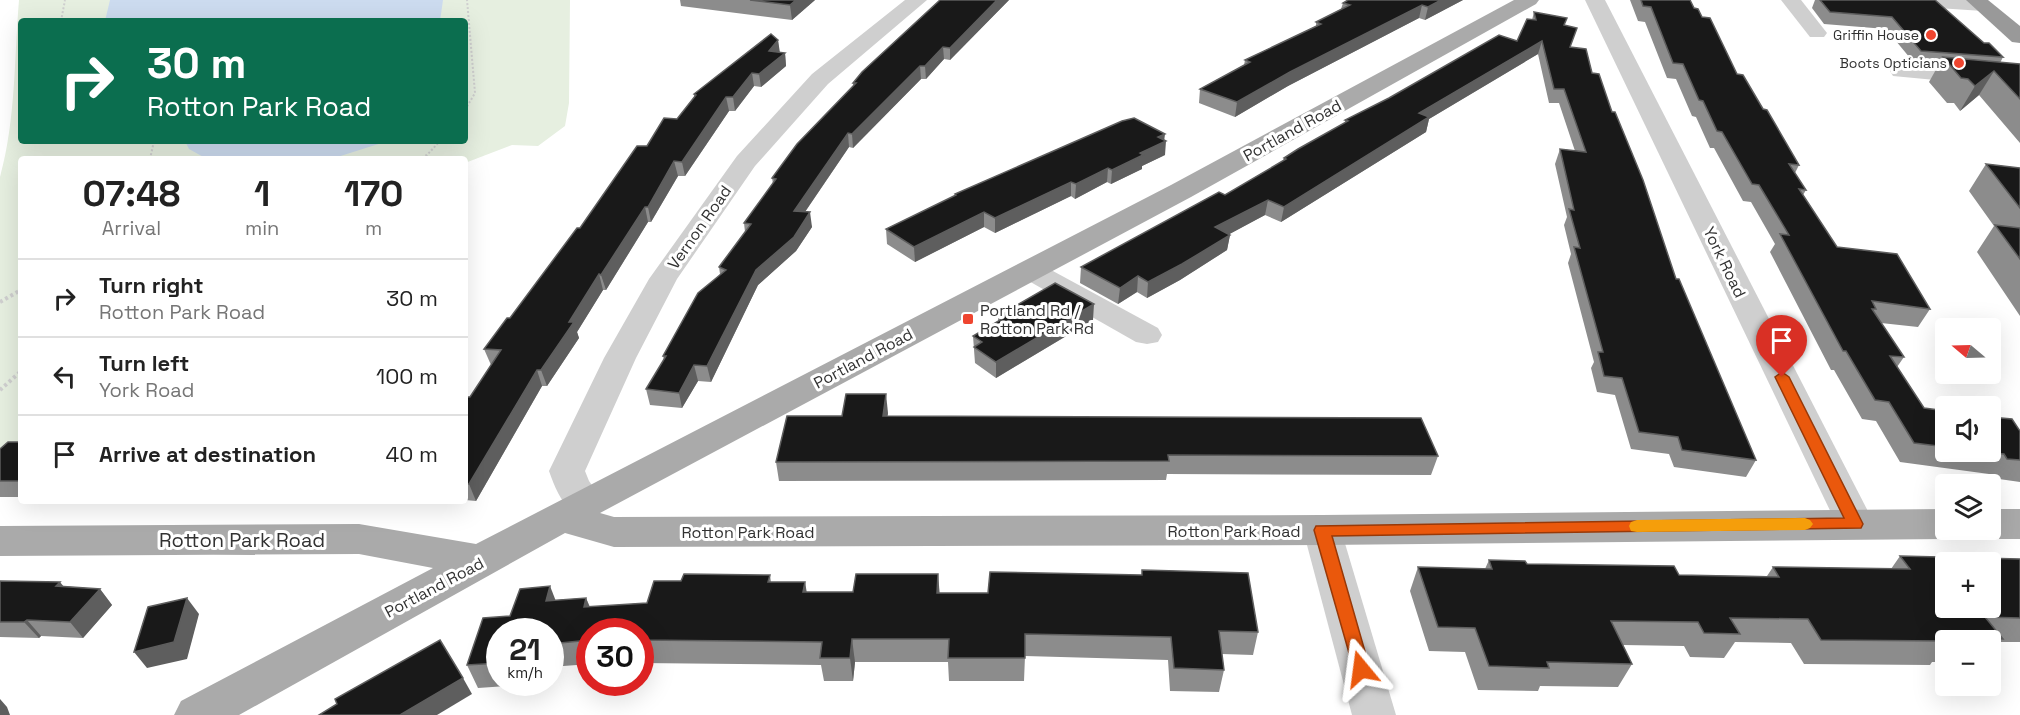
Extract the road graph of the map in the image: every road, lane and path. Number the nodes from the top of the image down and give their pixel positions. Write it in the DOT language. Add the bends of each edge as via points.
graph roads {
  1 [pos="65,0"];
  2 [pos="467,0"];
  3 [pos="917,0"];
  4 [pos="1529,0"];
  5 [pos="1595,0"];
  6 [pos="1791,0"];
  7 [pos="1805,0"];
  8 [pos="1907,0"];
  9 [pos="1815,1"];
  10 [pos="1980,3"];
  11 [pos="62,18"];
  12 [pos="2016,31"];
  13 [pos="1817,33"];
  14 [pos="1901,71"];
  15 [pos="2020,81"];
  16 [pos="468,105"];
  17 [pos="437,144"];
  18 [pos="425,156"];
  19 [pos="1030,270"];
  20 [pos="18,292"];
  21 [pos="0,302"];
  22 [pos="1148,335"];
  23 [pos="18,374"];
  24 [pos="0,390"];
  25 [pos="574,511"];
  26 [pos="1855,524"];
  27 [pos="1935,524"];
  28 [pos="2001,524"];
  29 [pos="2020,524"];
  30 [pos="1322,530"];
  31 [pos="0,541"];
  32 [pos="482,561"];
  33 [pos="197,715"];
  34 [pos="1374,715"];
  1 -- 11 [label="path"];
  2 -- 16 [label="path" via="475,93"];
  3 -- 25 [label="street, Vernon Road" via="813,87 746,161 663,279 620,358 567,471 573,487"];
  4 -- 19 [label="main road, Portland Road"];
  5 -- 26 [label="street, York Road"];
  6 -- 13 [label="street"];
  7 -- 9 [label="street"];
  8 -- 10 [label="street"];
  10 -- 12 [label="highway"];
  14 -- 15 [label="street"];
  17 -- 18 [label="path"];
  19 -- 22 [label="street"];
  19 -- 25 [label="main road, Portland Road"];
  20 -- 21 [label="path"];
  23 -- 24 [label="path"];
  25 -- 30 [label="main road, Rotton Park Road" via="614,532"];
  25 -- 32 [label="main road, Portland Road"];
  26 -- 27 [label="main road, Rotton Park Road"];
  26 -- 30 [label="main road, Rotton Park Road"];
  28 -- 29 [label="main road"];
  30 -- 34 [label="street"];
  31 -- 32 [label="main road, Rotton Park Road" via="359,539"];
  32 -- 33 [label="main road, Portland Road"];
}
